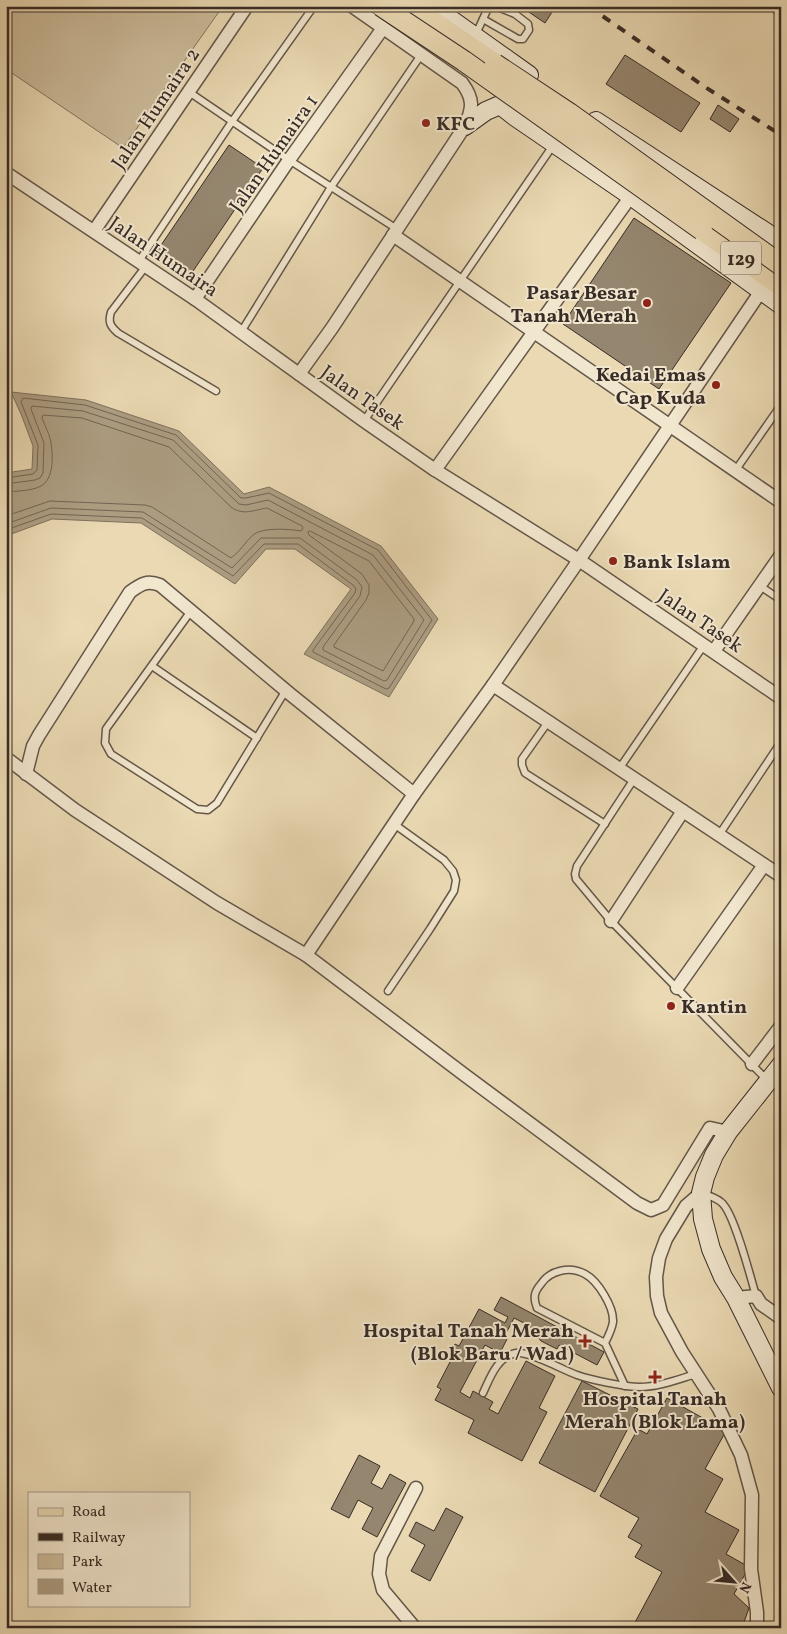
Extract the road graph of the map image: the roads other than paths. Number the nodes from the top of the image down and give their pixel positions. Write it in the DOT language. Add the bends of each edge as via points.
graph roads {
  1 [pos="247,6"];
  2 [pos="314,6"];
  3 [pos="352,6"];
  4 [pos="381,6"];
  5 [pos="410,6"];
  6 [pos="432,6"];
  7 [pos="489,6"];
  8 [pos="495,6"];
  9 [pos="776,6"];
  10 [pos="781,9"];
  11 [pos="483,18"];
  12 [pos="383,28"];
  13 [pos="475,37"];
  14 [pos="421,55"];
  15 [pos="189,92"];
  16 [pos="567,102"];
  17 [pos="500,105"];
  18 [pos="232,120"];
  19 [pos="465,126"];
  20 [pos="554,143"];
  21 [pos="289,160"];
  22 [pos="6,173"];
  23 [pos="331,187"];
  24 [pos="631,196"];
  25 [pos="94,230"];
  26 [pos="702,230"];
  27 [pos="395,232"];
  28 [pos="781,242"];
  29 [pos="143,264"];
  30 [pos="781,265"];
  31 [pos="781,279"];
  32 [pos="460,282"];
  33 [pos="781,286"];
  34 [pos="761,291"];
  35 [pos="195,299"];
  36 [pos="781,305"];
  37 [pos="241,332"];
  38 [pos="534,333"];
  39 [pos="299,374"];
  40 [pos="216,392"];
  41 [pos="781,405"];
  42 [pos="364,421"];
  43 [pos="670,425"];
  44 [pos="436,470"];
  45 [pos="734,471"];
  46 [pos="781,502"];
  47 [pos="781,555"];
  48 [pos="579,560"];
  49 [pos="760,586"];
  50 [pos="781,600"];
  51 [pos="191,611"];
  52 [pos="709,648"];
  53 [pos="152,666"];
  54 [pos="493,685"];
  55 [pos="286,690"];
  56 [pos="781,698"];
  57 [pos="548,722"];
  58 [pos="257,738"];
  59 [pos="781,742"];
  60 [pos="6,758"];
  61 [pos="619,768"];
  62 [pos="26,774"];
  63 [pos="634,779"];
  64 [pos="414,794"];
  65 [pos="683,811"];
  66 [pos="394,824"];
  67 [pos="604,824"];
  68 [pos="719,835"];
  69 [pos="764,864"];
  70 [pos="781,876"];
  71 [pos="611,920"];
  72 [pos="306,955"];
  73 [pos="677,988"];
  74 [pos="388,991"];
  75 [pos="781,1026"];
  76 [pos="752,1064"];
  77 [pos="781,1065"];
  78 [pos="768,1081"];
  79 [pos="728,1132"];
  80 [pos="701,1193"];
  81 [pos="756,1296"];
  82 [pos="736,1298"];
  83 [pos="781,1318"];
  84 [pos="605,1343"];
  85 [pos="696,1374"];
  86 [pos="626,1386"];
  87 [pos="781,1388"];
  88 [pos="483,1393"];
  89 [pos="416,1488"];
  90 [pos="415,1628"];
  91 [pos="757,1628"];
  1 -- 15 [label="street, Jalan Humaira 2"];
  2 -- 18 [label="lane"];
  3 -- 12 [label="street, Jalan Tasek"];
  4 -- 26 [label="main road, bridge"];
  5 -- 30 [label="main road, bridge"];
  6 -- 13 [label="main road"];
  7 -- 11 [label="lane"];
  8 -- 11 [label="lane" via="515,14 528,24 529,30 523,40"];
  9 -- 10 [label="street"];
  11 -- 13 [label="lane"];
  12 -- 14 [label="street, Jalan Tasek"];
  12 -- 21 [label="street, Jalan Humaira 1"];
  13 -- 16 [label="main road"];
  14 -- 19 [label="street, Jalan Tasek" via="462,83 469,93 470,115"];
  14 -- 23 [label="lane"];
  15 -- 18 [label="lane"];
  15 -- 25 [label="street, Jalan Humaira 2"];
  16 -- 17 [label="main road" via="525,101"];
  16 -- 28 [label="main road"];
  17 -- 19 [label="main road"];
  17 -- 20 [label="main road"];
  18 -- 21 [label="lane"];
  18 -- 29 [label="lane"];
  19 -- 27 [label="street, Jalan Tasek"];
  20 -- 24 [label="main road"];
  20 -- 32 [label="lane"];
  21 -- 23 [label="lane"];
  21 -- 35 [label="street, Jalan Humaira 1"];
  22 -- 25 [label="street, Jalan Humaira"];
  23 -- 27 [label="lane"];
  23 -- 37 [label="lane"];
  24 -- 34 [label="main road"];
  24 -- 38 [label="street"];
  25 -- 29 [label="street, Jalan Humaira"];
  26 -- 31 [label="main road"];
  26 -- 33 [label="main road, 129"];
  27 -- 32 [label="street"];
  27 -- 39 [label="street, Jalan Tasek"];
  29 -- 35 [label="street, Jalan Humaira"];
  29 -- 40 [label="lane" via="112,312 111,326"];
  32 -- 38 [label="street"];
  32 -- 42 [label="lane"];
  34 -- 36 [label="main road"];
  34 -- 43 [label="street"];
  35 -- 37 [label="street, Jalan Humaira"];
  37 -- 39 [label="street, Jalan Humaira"];
  38 -- 43 [label="street"];
  38 -- 44 [label="street"];
  39 -- 42 [label="street, Jalan Tasek"];
  41 -- 45 [label="lane"];
  42 -- 44 [label="street, Jalan Tasek"];
  43 -- 45 [label="street"];
  43 -- 48 [label="street"];
  44 -- 48 [label="street, Jalan Tasek"];
  45 -- 46 [label="street"];
  47 -- 49 [label="street"];
  48 -- 52 [label="street, Jalan Tasek"];
  48 -- 54 [label="street"];
  49 -- 50 [label="lane"];
  49 -- 52 [label="street"];
  51 -- 53 [label="lane"];
  51 -- 55 [label="street"];
  51 -- 62 [label="street" via="160,585 151,582 140,584 130,592 39,735"];
  52 -- 56 [label="street, Jalan Tasek"];
  52 -- 61 [label="lane"];
  53 -- 58 [label="lane"];
  53 -- 58 [label="lane" via="106,729 105,743 111,754 197,810 208,810 217,803"];
  54 -- 57 [label="street"];
  54 -- 64 [label="street"];
  55 -- 58 [label="lane"];
  55 -- 64 [label="street"];
  57 -- 61 [label="street"];
  57 -- 67 [label="lane" via="522,759 525,773"];
  59 -- 68 [label="lane"];
  60 -- 62 [label="street"];
  61 -- 63 [label="street"];
  62 -- 72 [label="street" via="217,903"];
  63 -- 65 [label="street"];
  63 -- 67 [label="lane"];
  64 -- 66 [label="street"];
  65 -- 68 [label="street"];
  65 -- 71 [label="street"];
  66 -- 72 [label="street"];
  66 -- 74 [label="lane" via="444,860 456,880 454,891"];
  67 -- 71 [label="lane" via="575,874"];
  68 -- 69 [label="street"];
  69 -- 70 [label="street"];
  69 -- 73 [label="street"];
  71 -- 73 [label="lane"];
  72 -- 79 [label="street" via="651,1210 663,1205 710,1128"];
  73 -- 76 [label="lane"];
  75 -- 76 [label="street"];
  76 -- 78 [label="lane"];
  77 -- 78 [label="main road"];
  78 -- 79 [label="main road"];
  79 -- 80 [label="main road" via="714,1154"];
  80 -- 81 [label="lane" via="723,1204 731,1216"];
  80 -- 82 [label="main road" via="703,1219 711,1249"];
  80 -- 85 [label="street" via="686,1206 666,1239 656,1276 656,1296 661,1313"];
  81 -- 82 [label="street"];
  81 -- 83 [label="street" via="761,1304"];
  82 -- 87 [label="main road"];
  84 -- 84 [label="lane" via="613,1323 612,1312 595,1281 574,1270 558,1271 544,1280 536,1289 534,1300 537,1308"];
  84 -- 86 [label="lane"];
  85 -- 86 [label="lane" via="659,1384"];
  85 -- 91 [label="street" via="719,1409 741,1455 752,1495 751,1568"];
  86 -- 88 [label="lane" via="579,1376 525,1353 515,1353 496,1366"];
  89 -- 90 [label="street" via="381,1556 379,1574 384,1590"];
}
